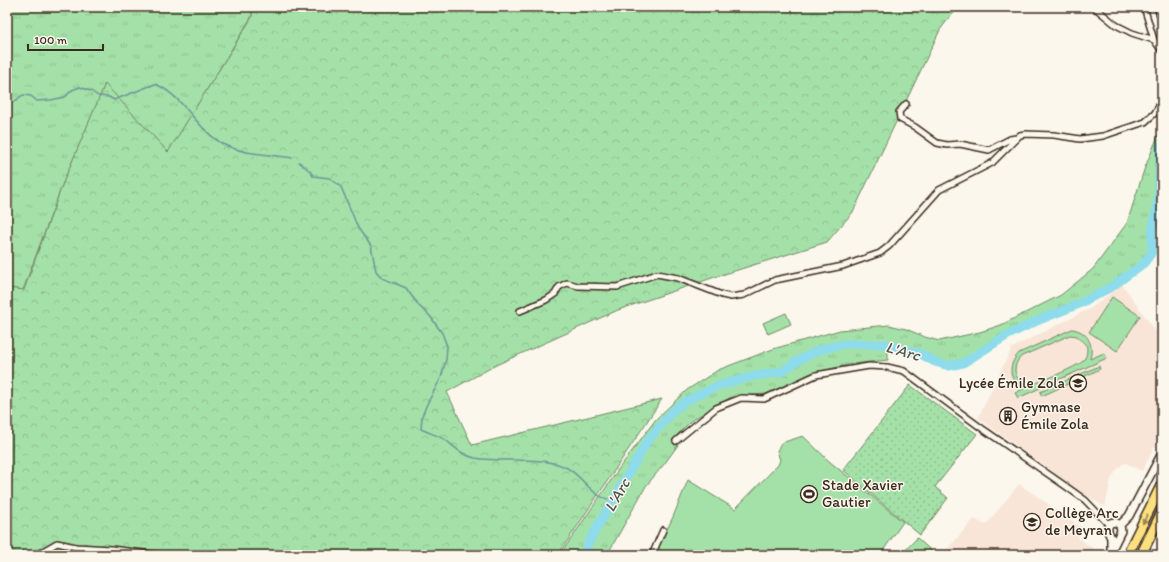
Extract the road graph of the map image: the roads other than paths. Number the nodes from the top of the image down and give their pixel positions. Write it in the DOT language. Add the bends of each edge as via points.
graph roads {
  1 [pos="1094,7"];
  2 [pos="1144,7"];
  3 [pos="1154,40"];
  4 [pos="1162,51"];
  5 [pos="1162,100"];
  6 [pos="906,104"];
  7 [pos="1016,138"];
  8 [pos="520,311"];
  9 [pos="676,441"];
  10 [pos="1162,454"];
  11 [pos="1162,484"];
  12 [pos="1162,512"];
  13 [pos="1109,525"];
  14 [pos="1120,525"];
  15 [pos="663,530"];
  16 [pos="1119,534"];
  17 [pos="1111,536"];
  18 [pos="1110,553"];
  19 [pos="36,555"];
  20 [pos="159,555"];
  21 [pos="652,555"];
  22 [pos="1127,555"];
  23 [pos="1141,555"];
  1 -- 3 [label="street" via="1116,25"];
  2 -- 3 [label="street"];
  3 -- 4 [label="street"];
  5 -- 7 [label="street" via="1155,113 1145,122 1103,136 1080,139 1025,134"];
  6 -- 7 [label="street" via="900,112 900,119 937,143 960,144 989,150"];
  7 -- 8 [label="street" via="992,163 939,190 880,253 843,266 775,280 744,295 731,297 678,278 658,274 617,287 578,286 567,283 546,300"];
  9 -- 13 [label="street" via="716,408 741,398 764,399 816,375 869,366 887,367 904,371 1085,500"];
  10 -- 14 [label="main road" via="1129,516"];
  11 -- 22 [label="highway, one-way"];
  12 -- 23 [label="highway"];
  13 -- 14 [label="main road" via="1114,522"];
  13 -- 17 [label="main road" via="1107,530"];
  14 -- 16 [label="main road"];
  15 -- 21 [label="street"];
  16 -- 17 [label="main road"];
  16 -- 18 [label="main road"];
  17 -- 18 [label="main road"];
  19 -- 20 [label="street" via="57,543"];
}
